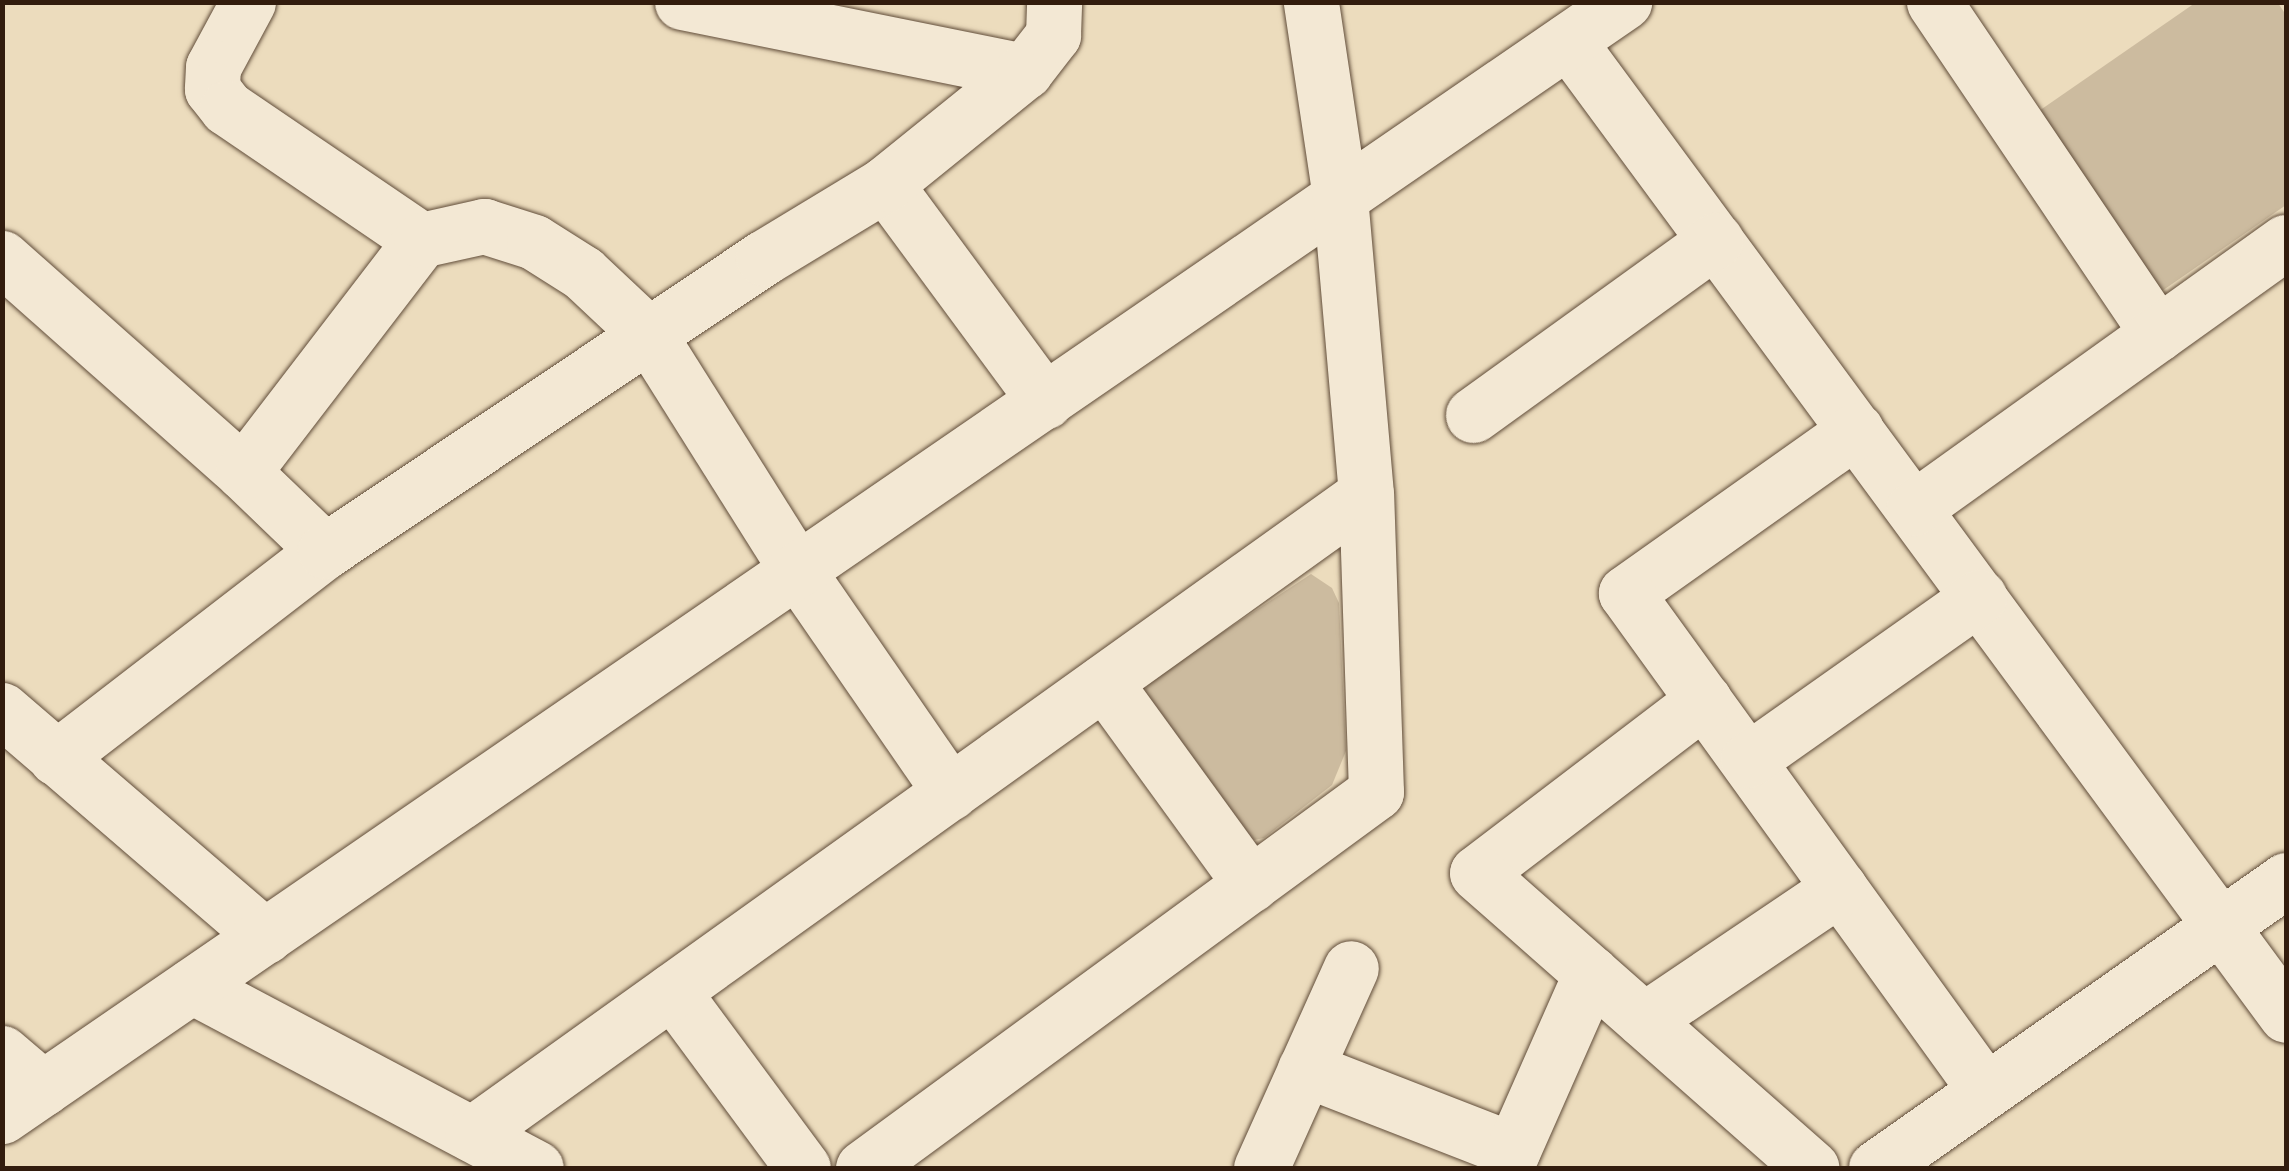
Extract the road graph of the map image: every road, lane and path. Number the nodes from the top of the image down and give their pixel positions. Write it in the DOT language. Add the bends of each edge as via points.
graph roads {
  1 [pos="248,2"];
  2 [pos="682,2"];
  3 [pos="1054,2"];
  4 [pos="1311,2"];
  5 [pos="1934,2"];
  6 [pos="1596,16"];
  7 [pos="1025,72"];
  8 [pos="886,184"];
  9 [pos="1340,198"];
  10 [pos="421,240"];
  11 [pos="1716,240"];
  12 [pos="2286,242"];
  13 [pos="2,258"];
  14 [pos="649,334"];
  15 [pos="2158,334"];
  16 [pos="1044,400"];
  17 [pos="1473,415"];
  18 [pos="1856,430"];
  19 [pos="243,472"];
  20 [pos="1366,494"];
  21 [pos="1914,508"];
  22 [pos="325,551"];
  23 [pos="797,570"];
  24 [pos="1979,597"];
  25 [pos="1104,682"];
  26 [pos="1704,700"];
  27 [pos="2,710"];
  28 [pos="56,758"];
  29 [pos="1748,760"];
  30 [pos="950,792"];
  31 [pos="2286,880"];
  32 [pos="1251,884"];
  33 [pos="1840,888"];
  34 [pos="2222,925"];
  35 [pos="265,936"];
  36 [pos="1351,968"];
  37 [pos="1591,973"];
  38 [pos="192,986"];
  39 [pos="672,991"];
  40 [pos="2286,1014"];
  41 [pos="1644,1020"];
  42 [pos="2,1053"];
  43 [pos="1306,1070"];
  44 [pos="1986,1091"];
  45 [pos="23,1102"];
  46 [pos="472,1134"];
  47 [pos="1755,1148"];
  48 [pos="1509,1159"];
  49 [pos="536,1168"];
  50 [pos="803,1168"];
  51 [pos="863,1168"];
  52 [pos="1261,1168"];
  53 [pos="1812,1168"];
  54 [pos="1876,1168"];
  1 -- 10 [label="street" via="213,67 212,90 226,108"];
  2 -- 7 [label="street"];
  3 -- 7 [label="street" via="1052,35"];
  4 -- 9 [label="street"];
  5 -- 15 [label="street"];
  6 -- 9 [label="street"];
  6 -- 11 [label="street"];
  7 -- 8 [label="street"];
  8 -- 14 [label="street"];
  8 -- 16 [label="street"];
  9 -- 16 [label="street"];
  9 -- 20 [label="street"];
  10 -- 14 [label="street" via="484,226 534,242 583,273"];
  10 -- 19 [label="street"];
  11 -- 17 [label="street"];
  11 -- 18 [label="street"];
  12 -- 15 [label="street"];
  13 -- 19 [label="street"];
  14 -- 22 [label="street"];
  14 -- 23 [label="street"];
  15 -- 21 [label="street"];
  16 -- 23 [label="street"];
  18 -- 21 [label="street"];
  18 -- 26 [label="street" via="1626,592"];
  19 -- 22 [label="street"];
  20 -- 25 [label="street"];
  20 -- 32 [label="street" via="1376,792"];
  21 -- 24 [label="street"];
  22 -- 28 [label="street"];
  23 -- 30 [label="street"];
  23 -- 35 [label="street"];
  24 -- 29 [label="street"];
  24 -- 34 [label="street"];
  25 -- 30 [label="street"];
  25 -- 32 [label="street"];
  26 -- 29 [label="street"];
  26 -- 37 [label="street" via="1477,873"];
  27 -- 28 [label="street"];
  28 -- 35 [label="street"];
  29 -- 33 [label="street"];
  30 -- 39 [label="street"];
  31 -- 34 [label="street"];
  32 -- 51 [label="street"];
  33 -- 41 [label="street"];
  33 -- 44 [label="street"];
  34 -- 40 [label="street"];
  34 -- 44 [label="street"];
  35 -- 38 [label="street"];
  36 -- 43 [label="street"];
  37 -- 41 [label="street"];
  37 -- 48 [label="street"];
  38 -- 45 [label="street"];
  38 -- 46 [label="street"];
  39 -- 46 [label="street"];
  39 -- 50 [label="street"];
  41 -- 47 [label="street"];
  42 -- 45 [label="street"];
  43 -- 48 [label="street"];
  43 -- 52 [label="street"];
  44 -- 54 [label="street"];
  46 -- 49 [label="street"];
  47 -- 53 [label="street"];
}
